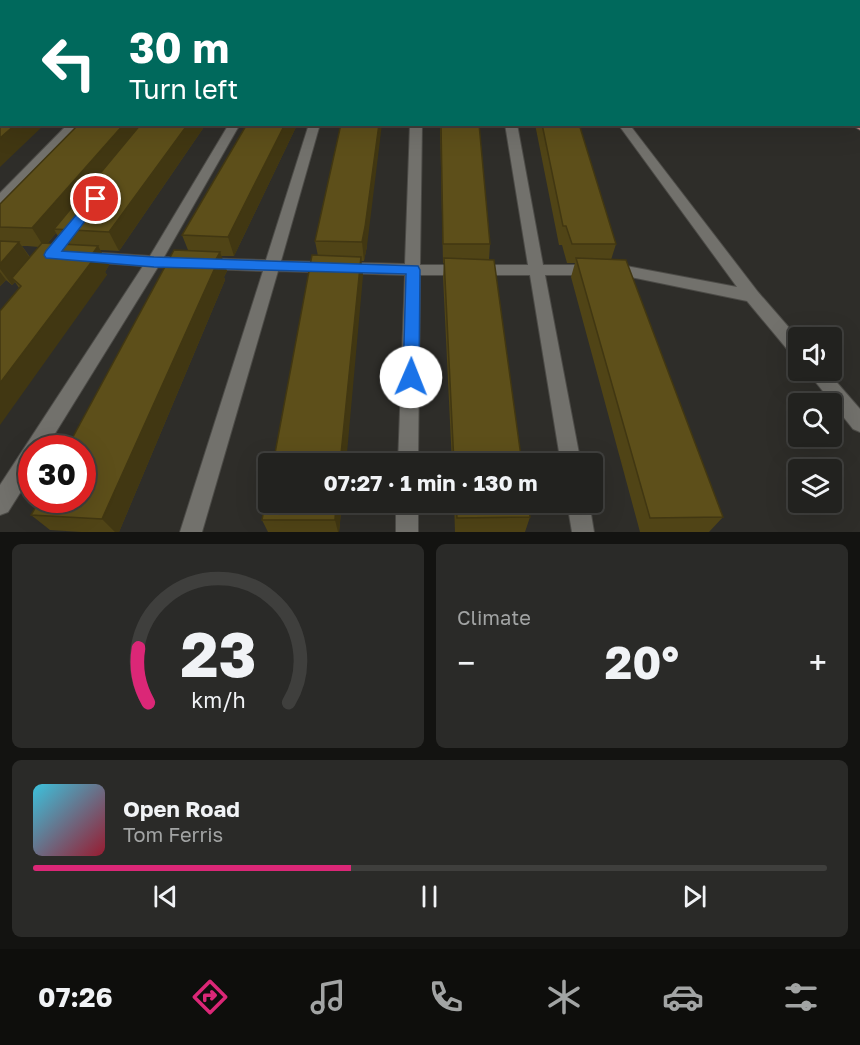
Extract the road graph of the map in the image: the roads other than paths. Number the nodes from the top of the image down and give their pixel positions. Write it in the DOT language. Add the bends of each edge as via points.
graph roads {
  1 [pos="73,126"];
  2 [pos="234,126"];
  3 [pos="314,126"];
  4 [pos="416,126"];
  5 [pos="511,126"];
  6 [pos="624,126"];
  7 [pos="0,201"];
  8 [pos="74,256"];
  9 [pos="154,262"];
  10 [pos="273,266"];
  11 [pos="413,270"];
  12 [pos="537,270"];
  13 [pos="752,296"];
  14 [pos="788,338"];
  15 [pos="824,381"];
  16 [pos="860,423"];
  17 [pos="43,435"];
  18 [pos="408,453"];
  19 [pos="569,453"];
  20 [pos="18,476"];
  21 [pos="0,504"];
  22 [pos="407,513"];
  23 [pos="580,513"];
  24 [pos="190,532"];
  25 [pos="407,532"];
  26 [pos="583,532"];
  1 -- 7 [label="street"];
  2 -- 9 [label="street"];
  3 -- 10 [label="street"];
  4 -- 11 [label="street"];
  5 -- 12 [label="street"];
  6 -- 13 [label="street"];
  8 -- 9 [label="street"];
  9 -- 10 [label="street"];
  9 -- 17 [label="street"];
  10 -- 11 [label="street"];
  10 -- 24 [label="street"];
  11 -- 12 [label="street"];
  11 -- 18 [label="street"];
  12 -- 13 [label="street" via="621,270"];
  12 -- 19 [label="street"];
  13 -- 14 [label="street"];
  15 -- 16 [label="street"];
  20 -- 21 [label="street"];
  22 -- 25 [label="street"];
  23 -- 26 [label="street"];
}
